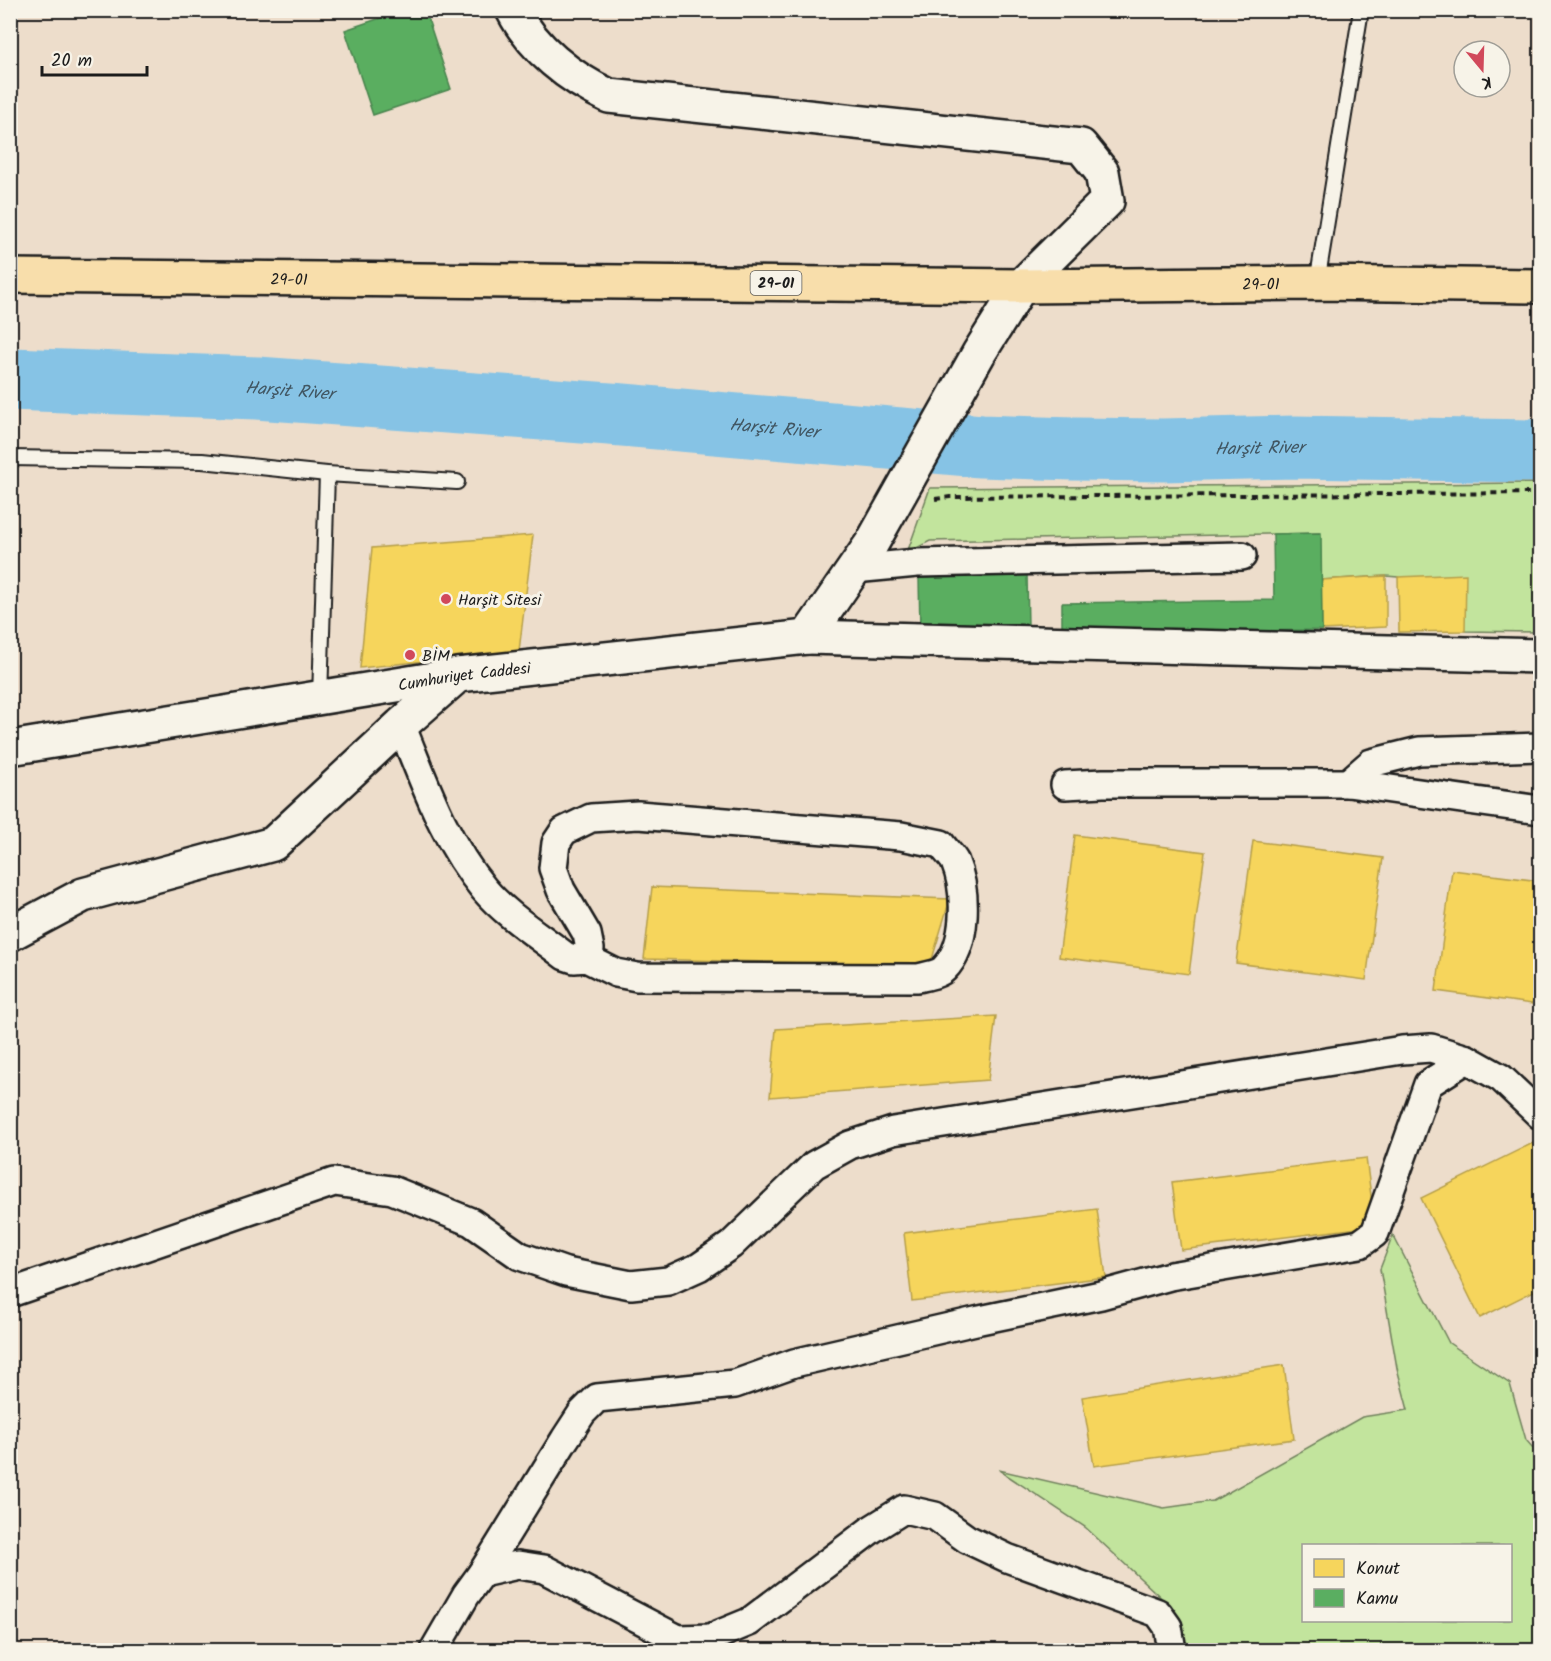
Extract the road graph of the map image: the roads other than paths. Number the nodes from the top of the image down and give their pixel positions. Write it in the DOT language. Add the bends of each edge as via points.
graph roads {
  1 [pos="513,10"];
  2 [pos="1360,10"];
  3 [pos="10,276"];
  4 [pos="1317,282"];
  5 [pos="1021,285"];
  6 [pos="1540,286"];
  7 [pos="10,458"];
  8 [pos="327,474"];
  9 [pos="457,482"];
  10 [pos="863,556"];
  11 [pos="1242,556"];
  12 [pos="807,637"];
  13 [pos="1540,656"];
  14 [pos="458,675"];
  15 [pos="320,698"];
  16 [pos="401,725"];
  17 [pos="1540,747"];
  18 [pos="10,748"];
  19 [pos="1348,783"];
  20 [pos="1065,785"];
  21 [pos="1540,810"];
  22 [pos="10,934"];
  23 [pos="586,958"];
  24 [pos="1467,1059"];
  25 [pos="1540,1116"];
  26 [pos="10,1293"];
  27 [pos="482,1573"];
  28 [pos="434,1650"];
  29 [pos="1172,1650"];
  1 -- 5 [label="main road" via="530,36 560,65 587,86 609,96 1081,146 1102,172 1107,201"];
  2 -- 4 [label="lane"];
  3 -- 5 [label="main road, 29-01 / 29-01"];
  4 -- 5 [label="main road, 29-01 / 29-01"];
  4 -- 6 [label="main road, 29-01 / 29-01"];
  5 -- 10 [label="main road"];
  7 -- 8 [label="lane" via="202,461"];
  8 -- 9 [label="lane"];
  8 -- 15 [label="lane"];
  10 -- 11 [label="street" via="917,563"];
  10 -- 12 [label="main road"];
  12 -- 13 [label="main road, Cumhuriyet Caddesi"];
  12 -- 14 [label="main road, Cumhuriyet Caddesi"];
  14 -- 15 [label="main road, Cumhuriyet Caddesi"];
  14 -- 16 [label="main road"];
  15 -- 18 [label="main road, Cumhuriyet Caddesi"];
  16 -- 22 [label="main road" via="273,844 83,895"];
  16 -- 23 [label="street" via="444,826 484,889 565,956"];
  17 -- 19 [label="street" via="1419,751 1371,763"];
  19 -- 20 [label="street"];
  19 -- 21 [label="street"];
  23 -- 23 [label="street" via="615,973 637,977 918,978 943,970 954,953 963,924 962,889 954,861 941,844 901,836 638,815 591,818 564,831 556,843 553,868 587,934 590,949"];
  24 -- 25 [label="street" via="1501,1078"];
  24 -- 26 [label="street" via="1431,1048 1402,1050 893,1131 850,1145 814,1165 731,1245 699,1267 668,1281 631,1285 566,1272 520,1256 471,1222 392,1190 334,1182"];
  24 -- 27 [label="street" via="1428,1084 1376,1233 1360,1244 1170,1276 794,1363 735,1384 597,1398 582,1413"];
  27 -- 28 [label="street"];
  27 -- 29 [label="street" via="518,1565 544,1569 678,1639 710,1638 749,1622 904,1509 935,1516 967,1539 1007,1558 1158,1613 1168,1627"];
}
